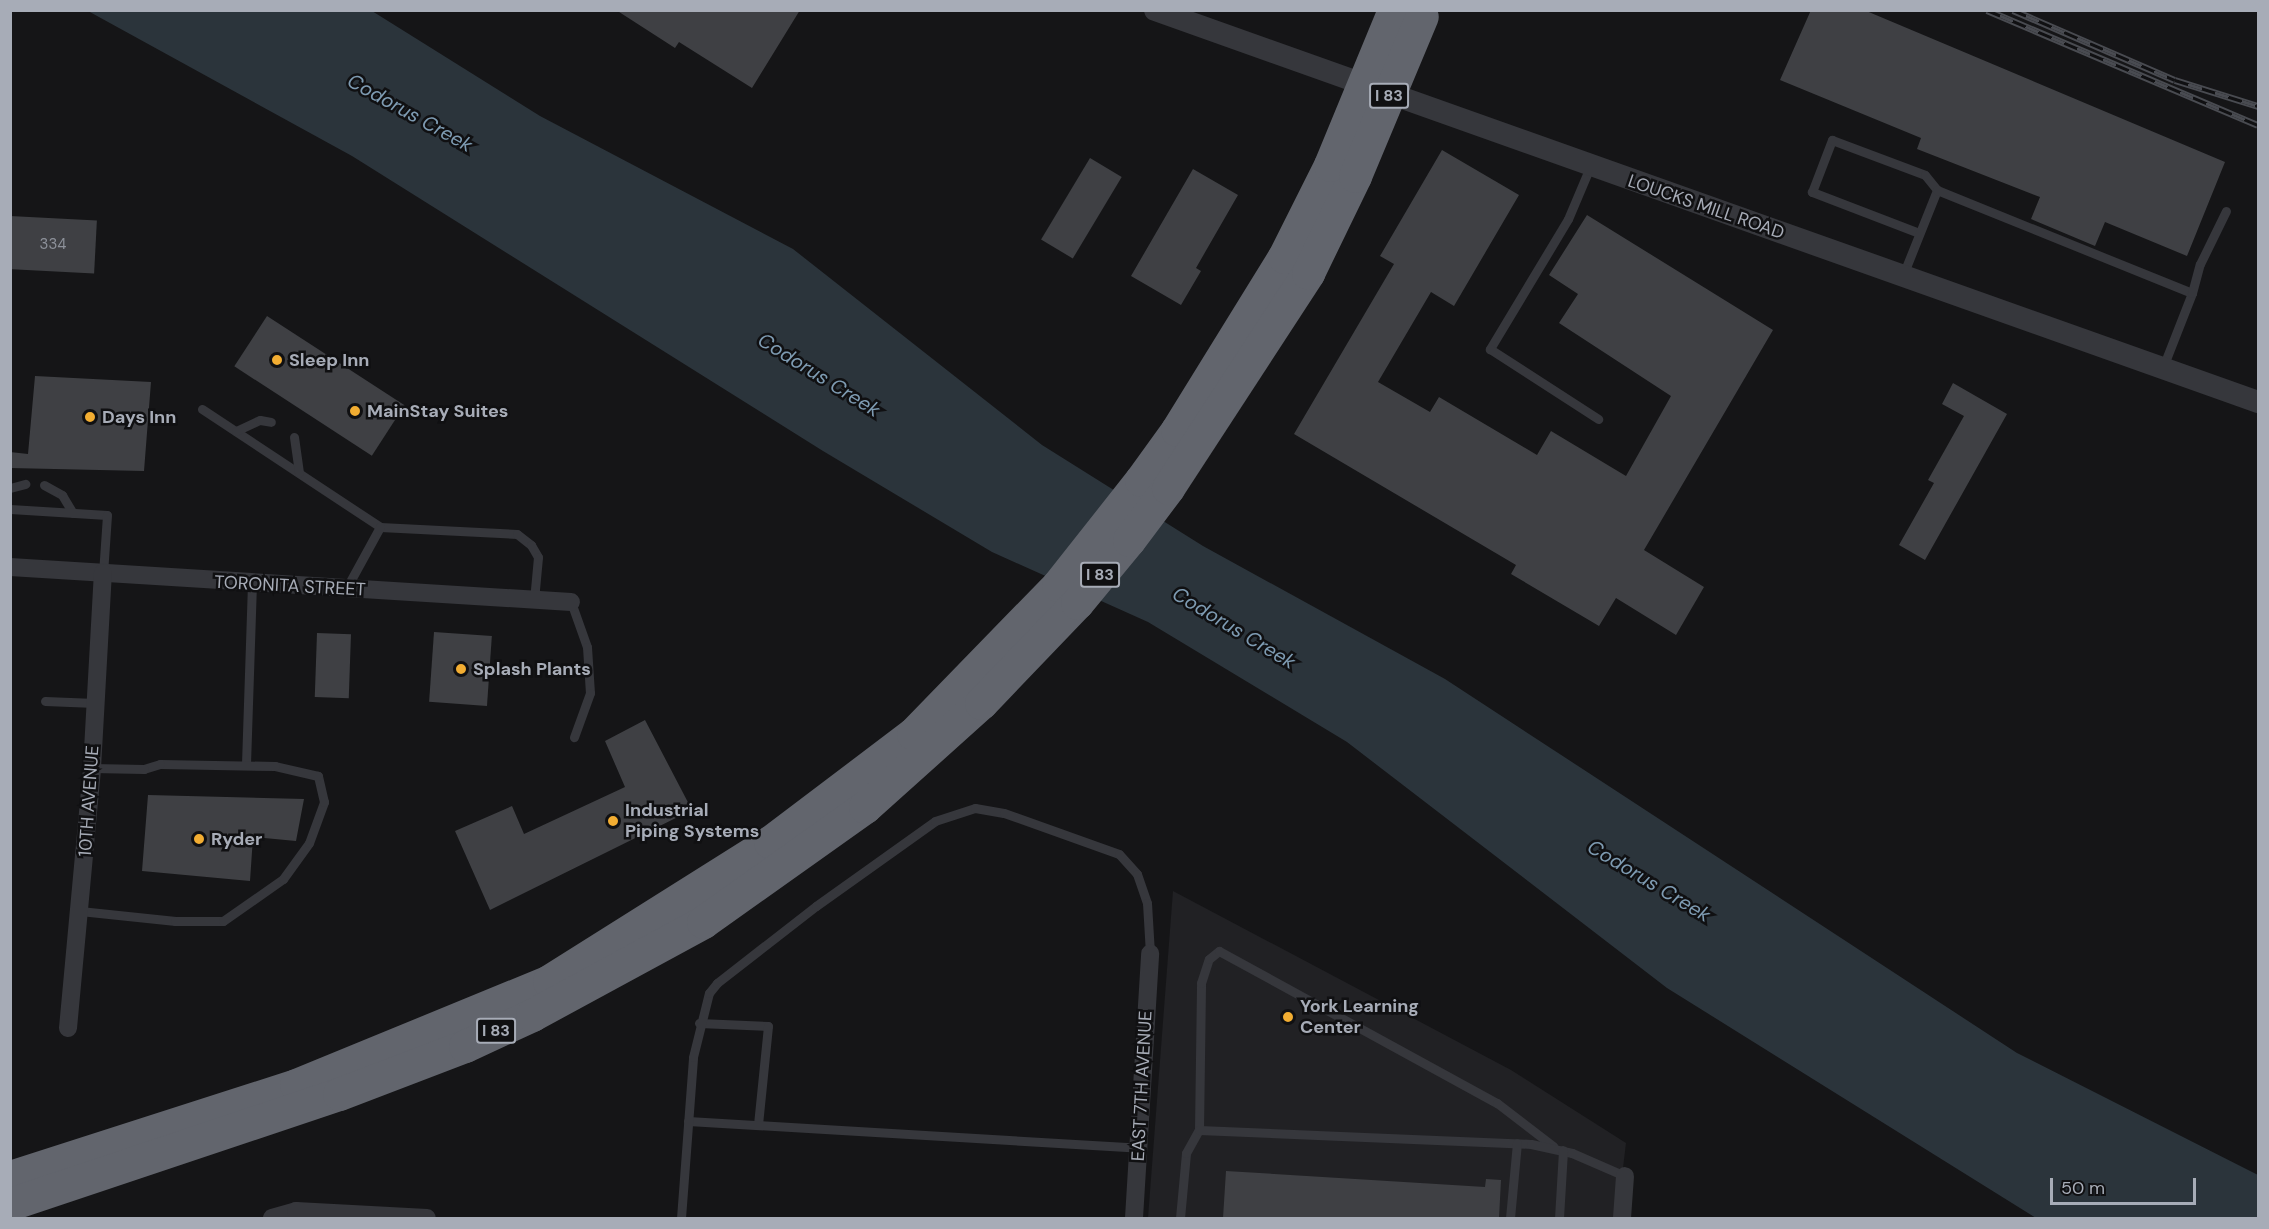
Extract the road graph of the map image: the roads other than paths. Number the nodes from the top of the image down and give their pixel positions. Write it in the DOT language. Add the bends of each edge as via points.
graph roads {
  1 [pos="1155,10"];
  2 [pos="1414,12"];
  3 [pos="1590,167"];
  4 [pos="1937,189"];
  5 [pos="2226,211"];
  6 [pos="1919,233"];
  7 [pos="1903,276"];
  8 [pos="2192,293"];
  9 [pos="2163,367"];
  10 [pos="2259,402"];
  11 [pos="202,409"];
  12 [pos="1598,419"];
  13 [pos="271,422"];
  14 [pos="236,431"];
  15 [pos="294,437"];
  16 [pos="299,473"];
  17 [pos="25,484"];
  18 [pos="44,485"];
  19 [pos="10,488"];
  20 [pos="10,509"];
  21 [pos="73,513"];
  22 [pos="380,527"];
  23 [pos="10,567"];
  24 [pos="103,573"];
  25 [pos="252,584"];
  26 [pos="346,588"];
  27 [pos="534,600"];
  28 [pos="571,602"];
  29 [pos="45,701"];
  30 [pos="95,703"];
  31 [pos="574,737"];
  32 [pos="920,743"];
  33 [pos="246,764"];
  34 [pos="92,768"];
  35 [pos="80,911"];
  36 [pos="1150,953"];
  37 [pos="699,1023"];
  38 [pos="68,1028"];
  39 [pos="688,1121"];
  40 [pos="758,1124"];
  41 [pos="1199,1130"];
  42 [pos="1517,1143"];
  43 [pos="1553,1146"];
  44 [pos="1139,1148"];
  45 [pos="1563,1150"];
  46 [pos="1625,1176"];
  47 [pos="10,1177"];
  48 [pos="10,1204"];
  49 [pos="272,1218"];
  50 [pos="427,1218"];
  51 [pos="681,1218"];
  52 [pos="1134,1218"];
  53 [pos="1180,1218"];
  54 [pos="1510,1218"];
  55 [pos="1559,1218"];
  56 [pos="1622,1218"];
  1 -- 3 [label="street, LOUCKS MILL ROAD"];
  2 -- 32 [label="highway, I 83, bridge" via="1342,171 1308,273 1232,368 1168,488 1077,603"];
  3 -- 7 [label="street, LOUCKS MILL ROAD"];
  3 -- 12 [label="lane" via="1568,219 1490,349"];
  4 -- 6 [label="lane"];
  4 -- 6 [label="lane" via="1925,175 1832,140 1812,192"];
  4 -- 8 [label="lane"];
  5 -- 8 [label="lane" via="2200,264"];
  6 -- 7 [label="lane"];
  7 -- 9 [label="street, LOUCKS MILL ROAD"];
  8 -- 9 [label="lane"];
  9 -- 10 [label="street, LOUCKS MILL ROAD"];
  11 -- 14 [label="lane"];
  13 -- 14 [label="lane" via="260,420"];
  14 -- 16 [label="lane"];
  15 -- 16 [label="lane"];
  16 -- 22 [label="lane"];
  17 -- 19 [label="lane"];
  18 -- 21 [label="lane" via="62,495"];
  20 -- 21 [label="lane"];
  21 -- 24 [label="lane" via="107,515"];
  22 -- 26 [label="lane"];
  22 -- 27 [label="lane" via="517,534 538,557"];
  23 -- 24 [label="street, TORONITA STREET"];
  24 -- 25 [label="street, TORONITA STREET"];
  24 -- 30 [label="street, 10TH AVENUE"];
  25 -- 26 [label="street, TORONITA STREET"];
  25 -- 33 [label="lane"];
  26 -- 27 [label="street, TORONITA STREET"];
  27 -- 28 [label="street, TORONITA STREET"];
  28 -- 31 [label="lane" via="587,648 590,693"];
  29 -- 30 [label="lane"];
  30 -- 34 [label="street, 10TH AVENUE"];
  32 -- 47 [label="highway, I 83" via="549,981 296,1085"];
  32 -- 48 [label="highway, I 83" via="865,807 751,890 649,954 532,1015 349,1090"];
  33 -- 34 [label="lane"];
  33 -- 35 [label="lane" via="318,776 324,802 309,843 283,879 223,921 175,921"];
  34 -- 35 [label="street, 10TH AVENUE"];
  35 -- 38 [label="street, 10TH AVENUE"];
  36 -- 37 [label="lane" via="1147,903 1137,874 1119,854 1004,813 975,808 935,821 717,982"];
  36 -- 44 [label="street, EAST 7TH AVENUE"];
  37 -- 39 [label="lane"];
  37 -- 40 [label="lane" via="768,1026"];
  39 -- 40 [label="lane"];
  39 -- 51 [label="lane"];
  40 -- 44 [label="lane"];
  41 -- 42 [label="lane"];
  41 -- 43 [label="lane" via="1201,983 1209,959 1219,951 1497,1103"];
  41 -- 53 [label="lane" via="1186,1152"];
  42 -- 43 [label="lane"];
  42 -- 54 [label="lane"];
  43 -- 45 [label="lane"];
  44 -- 52 [label="street, EAST 7TH AVENUE"];
  45 -- 46 [label="lane"];
  45 -- 55 [label="lane"];
  46 -- 56 [label="street"];
  49 -- 50 [label="street" via="296,1211"];
}
